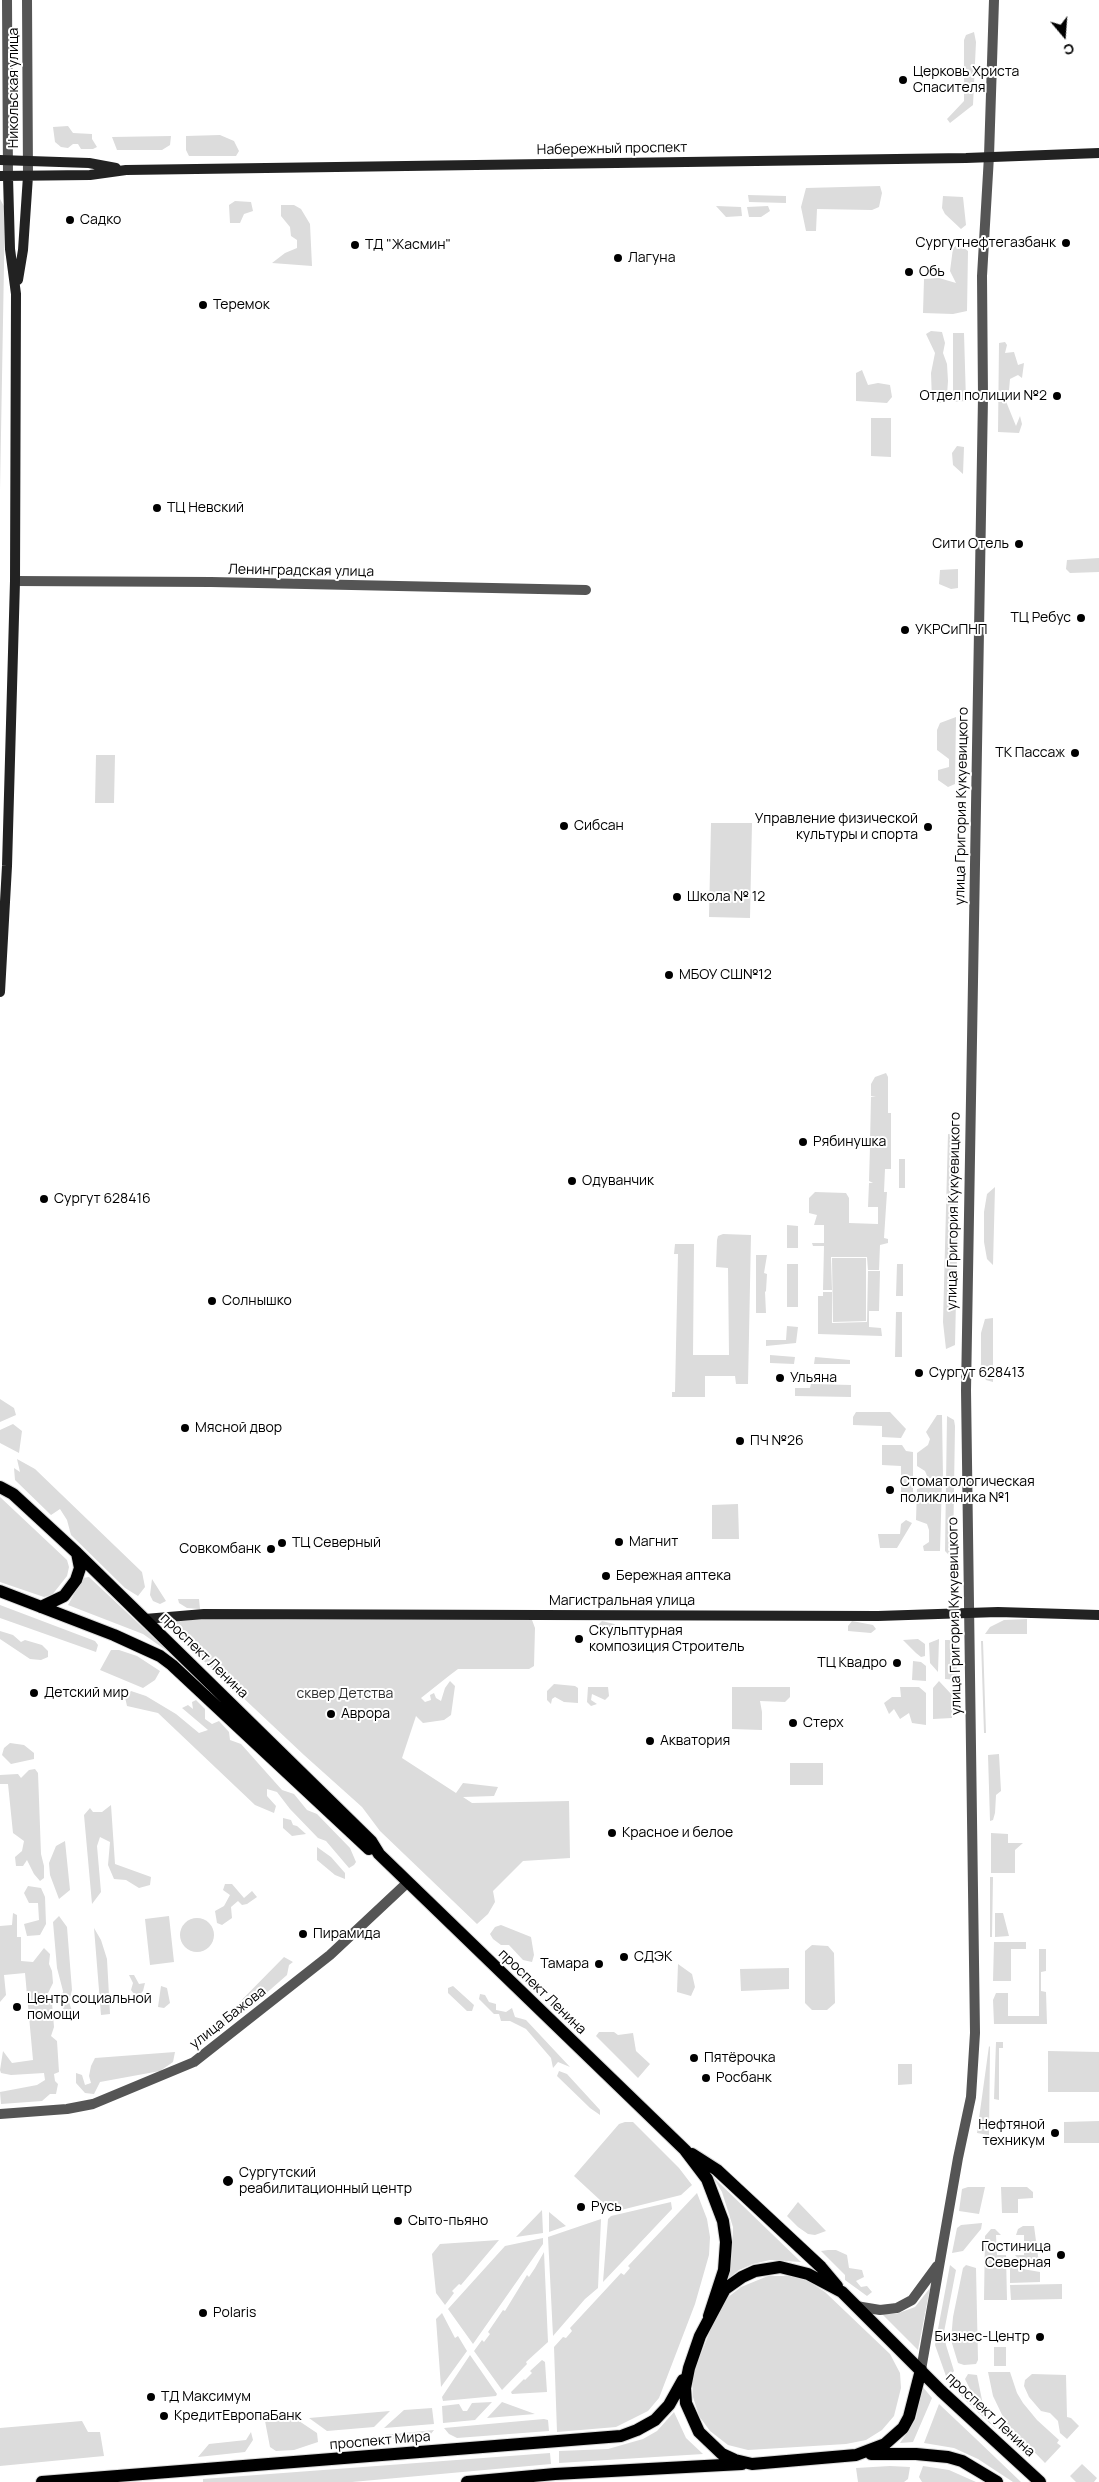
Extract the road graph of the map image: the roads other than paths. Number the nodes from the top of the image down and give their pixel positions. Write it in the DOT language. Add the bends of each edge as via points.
graph roads {
  1 [pos="7,0"];
  2 [pos="27,0"];
  3 [pos="994,0"];
  4 [pos="1099,153"];
  5 [pos="989,156"];
  6 [pos="4,161"];
  7 [pos="28,161"];
  8 [pos="126,170"];
  9 [pos="4,176"];
  10 [pos="28,176"];
  11 [pos="16,294"];
  12 [pos="15,581"];
  13 [pos="586,590"];
  14 [pos="0,992"];
  15 [pos="0,1480"];
  16 [pos="0,1487"];
  17 [pos="13,1494"];
  18 [pos="77,1553"];
  19 [pos="0,1592"];
  20 [pos="40,1607"];
  21 [pos="967,1614"];
  22 [pos="1099,1615"];
  23 [pos="145,1619"];
  24 [pos="379,1854"];
  25 [pos="408,1882"];
  26 [pos="0,2114"];
  27 [pos="685,2150"];
  28 [pos="939,2263"];
  29 [pos="842,2292"];
  30 [pos="856,2306"];
  31 [pos="709,2316"];
  32 [pos="688,2368"];
  33 [pos="921,2370"];
  34 [pos="856,2455"];
  35 [pos="752,2464"];
  36 [pos="42,2482"];
  37 [pos="467,2482"];
  38 [pos="997,2482"];
  39 [pos="1040,2482"];
  1 -- 6 [label="street, Никольская улица"];
  2 -- 7 [label="street, Никольская улица"];
  3 -- 5 [label="street, улица Григория Кукуевицкого"];
  4 -- 5 [label="main road, Набережный проспект"];
  5 -- 8 [label="main road, Набережный проспект"];
  5 -- 21 [label="street, улица Григория Кукуевицкого" via="982,276 983,397 966,1390"];
  6 -- 7 [label="main road, Набережный проспект"];
  6 -- 9 [label="street, Никольская улица"];
  7 -- 8 [label="main road, Набережный проспект" via="89,163"];
  7 -- 10 [label="street, Никольская улица"];
  8 -- 10 [label="main road, Набережный проспект" via="90,175"];
  9 -- 10 [label="main road, Набережный проспект"];
  9 -- 11 [label="main road"];
  10 -- 11 [label="main road" via="23,250"];
  11 -- 12 [label="main road"];
  12 -- 13 [label="street, Ленинградская улица"];
  12 -- 14 [label="main road" via="7,871"];
  15 -- 17 [label="main road"];
  16 -- 17 [label="main road, проспект Ленина"];
  17 -- 18 [label="main road, проспект Ленина"];
  18 -- 20 [label="main road" via="80,1568 76,1580 64,1596"];
  18 -- 23 [label="main road, проспект Ленина"];
  19 -- 20 [label="main road, проспект Ленина"];
  20 -- 24 [label="main road, проспект Ленина" via="114,1634 172,1665 365,1847"];
  21 -- 22 [label="main road, Магистральная улица"];
  21 -- 23 [label="main road, Магистральная улица" via="204,1614"];
  21 -- 28 [label="street, улица Григория Кукуевицкого" via="972,1739 974,2058 971,2097"];
  23 -- 24 [label="main road, проспект Ленина" via="371,1841"];
  24 -- 25 [label="main road, проспект Ленина"];
  25 -- 26 [label="street, улица Бажова" via="330,1955 194,2062 93,2104"];
  25 -- 27 [label="main road, проспект Ленина"];
  27 -- 29 [label="main road, проспект Ленина" via="717,2170 821,2267"];
  27 -- 31 [label="main road, проспект Ленина" via="710,2186 723,2221 726,2242 724,2270"];
  28 -- 30 [label="street, улица Григория Кукуевицкого" via="912,2300 897,2308 880,2310"];
  28 -- 33 [label="street, улица Григория Кукуевицкого"];
  29 -- 30 [label="main road, проспект Ленина"];
  29 -- 31 [label="main road" via="808,2274 780,2267 755,2271 725,2289"];
  30 -- 33 [label="main road, проспект Ленина"];
  31 -- 32 [label="main road"];
  32 -- 35 [label="main road" via="686,2403 698,2432 722,2454"];
  32 -- 36 [label="main road, проспект Мира" via="669,2405 654,2420 621,2436"];
  33 -- 34 [label="main road" via="903,2428 885,2444"];
  33 -- 39 [label="main road, проспект Ленина"];
  34 -- 35 [label="main road"];
  34 -- 38 [label="main road" via="948,2457 962,2461"];
  35 -- 37 [label="main road"];
}
